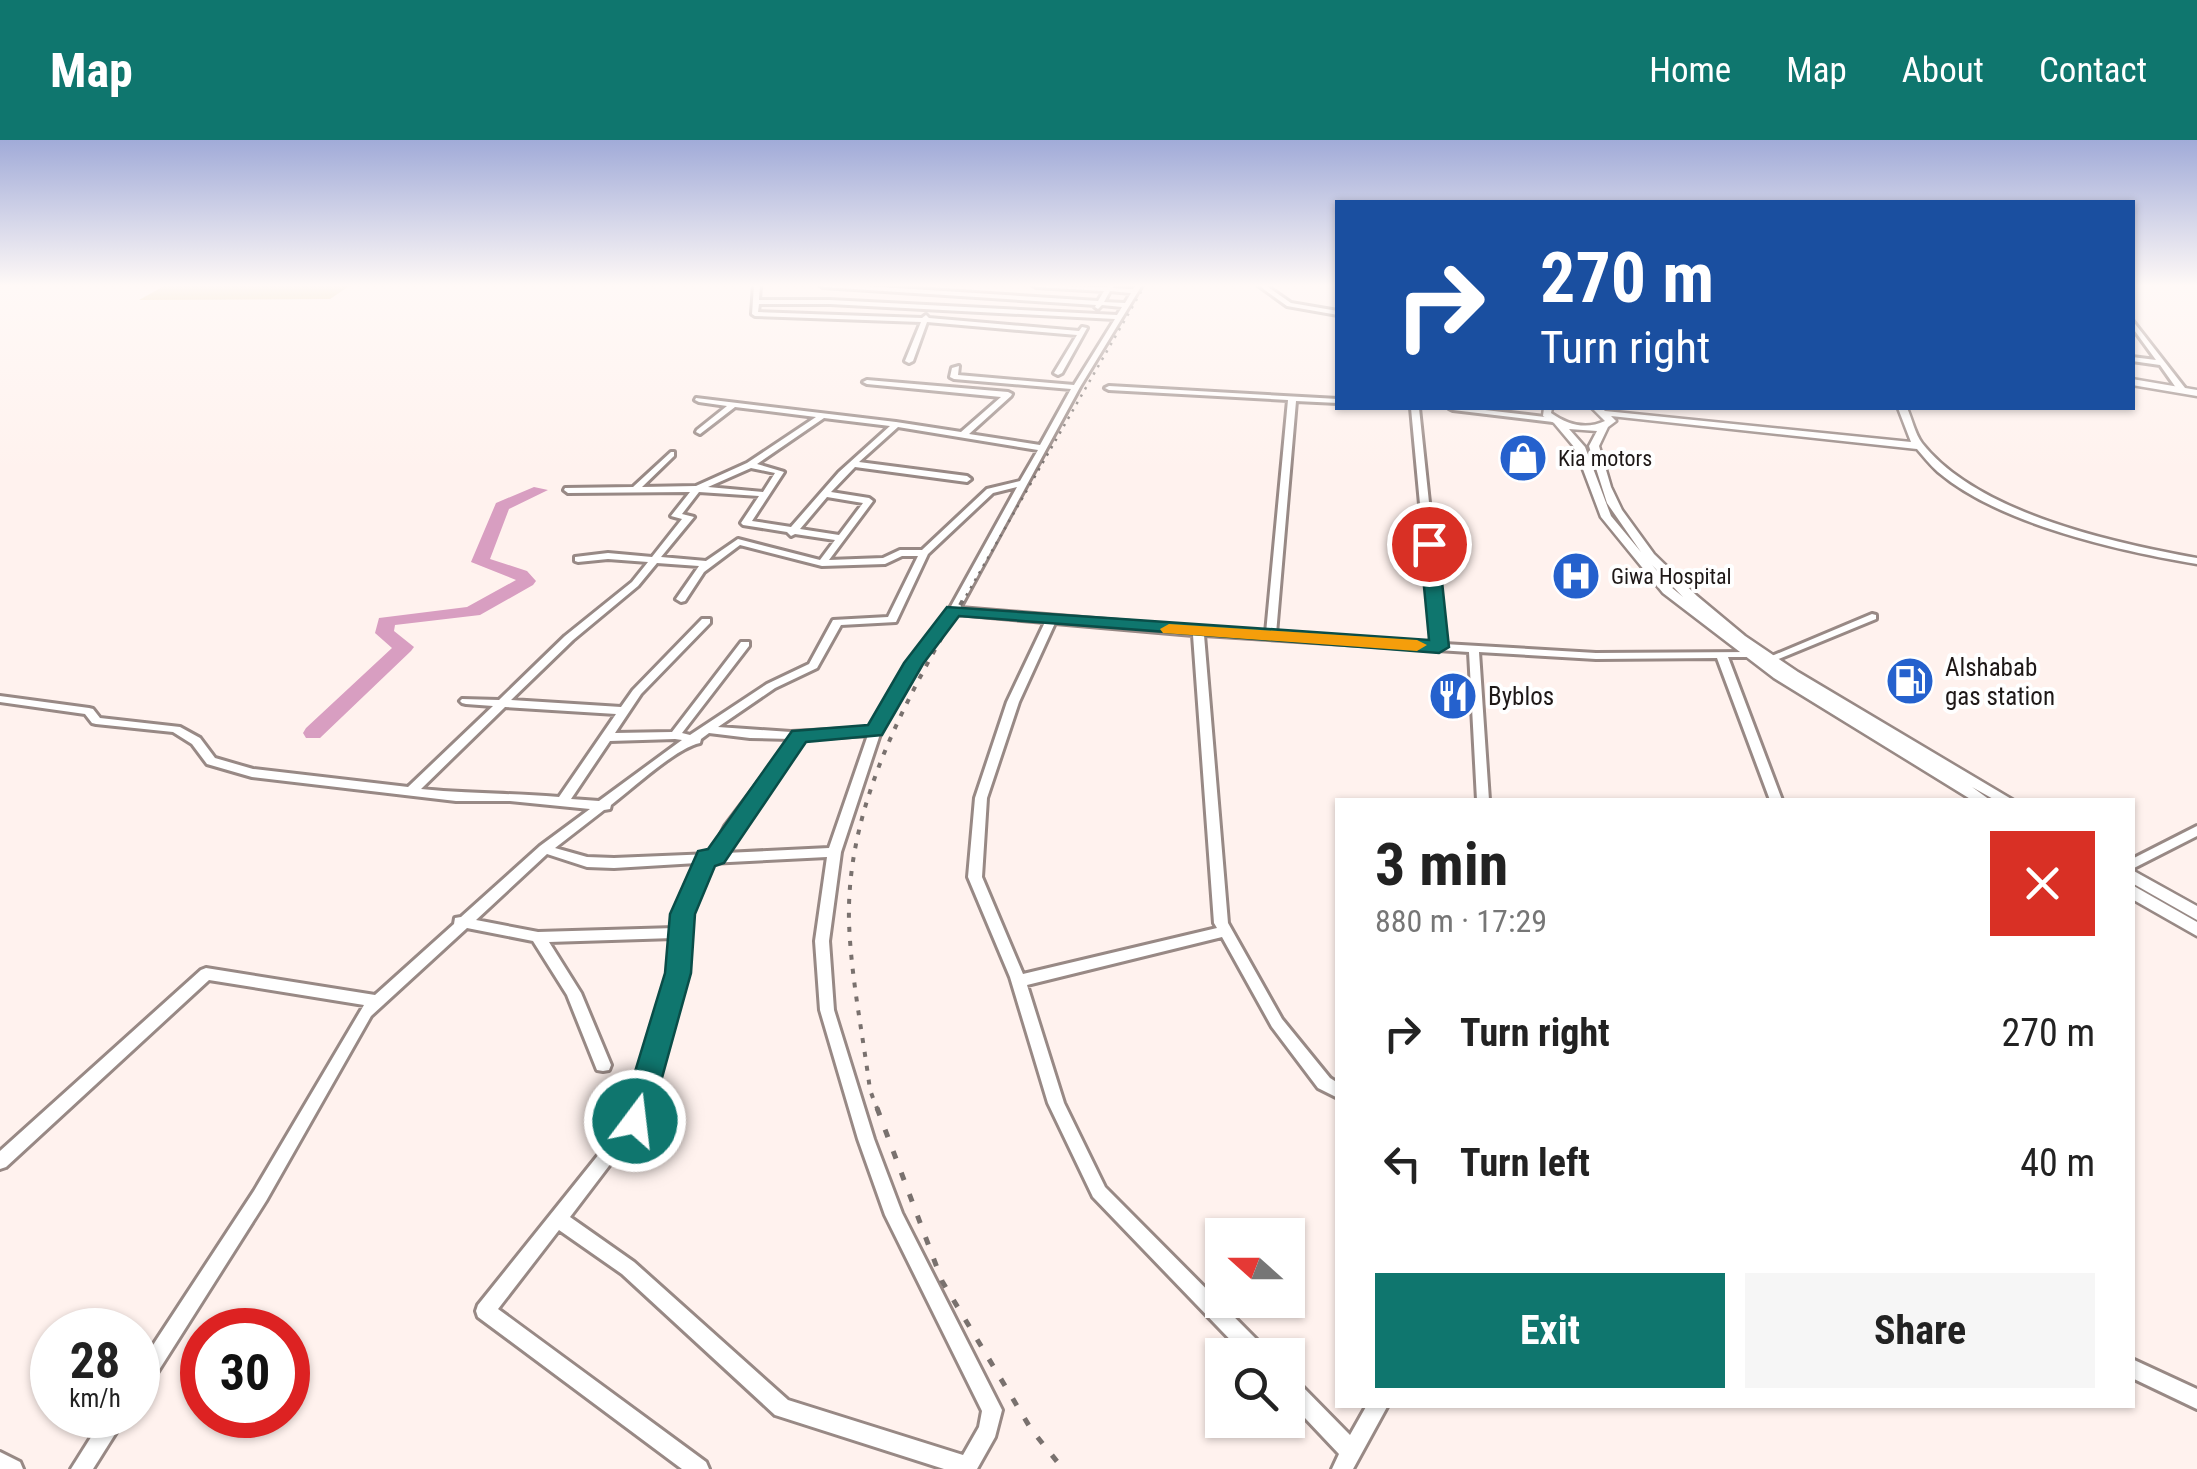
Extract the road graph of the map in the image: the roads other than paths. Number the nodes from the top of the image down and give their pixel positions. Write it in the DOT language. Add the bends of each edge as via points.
graph roads {
  1 [pos="914,347"];
  2 [pos="1072,347"];
  3 [pos="1102,347"];
  4 [pos="2151,347"];
  5 [pos="2135,359"];
  6 [pos="909,361"];
  7 [pos="2162,362"];
  8 [pos="956,368"];
  9 [pos="1058,373"];
  10 [pos="867,382"];
  11 [pos="2135,382"];
  12 [pos="1018,383"];
  13 [pos="1076,387"];
  14 [pos="1109,388"];
  15 [pos="2182,390"];
  16 [pos="2197,393"];
  17 [pos="1007,395"];
  18 [pos="699,400"];
  19 [pos="1292,400"];
  20 [pos="1335,402"];
  21 [pos="734,404"];
  22 [pos="1416,410"];
  23 [pos="1480,410"];
  24 [pos="1528,410"];
  25 [pos="1547,410"];
  26 [pos="1903,410"];
  27 [pos="1508,412"];
  28 [pos="1603,414"];
  29 [pos="823,415"];
  30 [pos="1556,422"];
  31 [pos="896,424"];
  32 [pos="700,432"];
  33 [pos="962,436"];
  34 [pos="1913,442"];
  35 [pos="1042,448"];
  36 [pos="671,454"];
  37 [pos="750,464"];
  38 [pos="852,464"];
  39 [pos="968,479"];
  40 [pos="1023,484"];
  41 [pos="636,487"];
  42 [pos="697,488"];
  43 [pos="568,490"];
  44 [pos="762,494"];
  45 [pos="824,494"];
  46 [pos="791,533"];
  47 [pos="841,538"];
  48 [pos="924,553"];
  49 [pos="578,558"];
  50 [pos="656,558"];
  51 [pos="2197,560"];
  52 [pos="822,563"];
  53 [pos="707,564"];
  54 [pos="682,599"];
  55 [pos="954,610"];
  56 [pos="1872,617"];
  57 [pos="1051,620"];
  58 [pos="706,621"];
  59 [pos="1198,632"];
  60 [pos="1271,636"];
  61 [pos="745,644"];
  62 [pos="1439,647"];
  63 [pos="1474,650"];
  64 [pos="1747,654"];
  65 [pos="1722,657"];
  66 [pos="1772,658"];
  67 [pos="0,699"];
  68 [pos="466,701"];
  69 [pos="506,704"];
  70 [pos="624,711"];
  71 [pos="708,729"];
  72 [pos="875,731"];
  73 [pos="676,735"];
  74 [pos="799,736"];
  75 [pos="609,738"];
  76 [pos="696,740"];
  77 [pos="413,790"];
  78 [pos="1483,798"];
  79 [pos="1775,798"];
  80 [pos="1980,798"];
  81 [pos="2003,798"];
  82 [pos="562,802"];
  83 [pos="606,806"];
  84 [pos="2197,830"];
  85 [pos="545,849"];
  86 [pos="834,852"];
  87 [pos="711,857"];
  88 [pos="2135,862"];
  89 [pos="2135,877"];
  90 [pos="2135,892"];
  91 [pos="2197,914"];
  92 [pos="460,922"];
  93 [pos="1224,927"];
  94 [pos="2197,930"];
  95 [pos="678,933"];
  96 [pos="538,937"];
  97 [pos="1018,979"];
  98 [pos="376,1001"];
  99 [pos="603,1065"];
  100 [pos="1335,1090"];
  101 [pos="0,1162"];
  102 [pos="558,1220"];
  103 [pos="1241,1338"];
  104 [pos="160,1351"];
  105 [pos="2135,1369"];
  106 [pos="2197,1399"];
  107 [pos="1305,1407"];
  108 [pos="1376,1408"];
  109 [pos="102,1438"];
  110 [pos="1347,1460"];
  111 [pos="0,1462"];
  112 [pos="966,1468"];
  113 [pos="14,1469"];
  114 [pos="81,1469"];
  115 [pos="699,1469"];
  1 -- 6 [label="street"];
  2 -- 9 [label="street"];
  3 -- 13 [label="street"];
  4 -- 7 [label="street"];
  5 -- 7 [label="street"];
  7 -- 15 [label="street"];
  8 -- 12 [label="street" via="954,377"];
  10 -- 17 [label="street"];
  11 -- 15 [label="main road"];
  12 -- 13 [label="street"];
  12 -- 17 [label="street"];
  13 -- 35 [label="street"];
  14 -- 19 [label="street"];
  15 -- 16 [label="main road"];
  17 -- 33 [label="street"];
  18 -- 21 [label="street"];
  19 -- 20 [label="street"];
  19 -- 60 [label="street"];
  21 -- 29 [label="street"];
  21 -- 32 [label="street"];
  22 -- 62 [label="street"];
  23 -- 27 [label="street"];
  24 -- 27 [label="street"];
  25 -- 30 [label="main road"];
  26 -- 34 [label="main road"];
  27 -- 30 [label="street"];
  28 -- 30 [label="main road"];
  28 -- 34 [label="main road"];
  28 -- 66 [label="main road" via="1594,440 1616,510 1676,584"];
  29 -- 31 [label="street"];
  29 -- 37 [label="street"];
  30 -- 64 [label="main road" via="1576,439 1606,517 1634,555"];
  31 -- 33 [label="street"];
  31 -- 38 [label="street"];
  33 -- 35 [label="street"];
  34 -- 51 [label="main road" via="1980,493 2055,526"];
  35 -- 40 [label="street"];
  36 -- 41 [label="street"];
  37 -- 42 [label="street"];
  37 -- 44 [label="street" via="780,472"];
  38 -- 39 [label="street"];
  38 -- 45 [label="street"];
  40 -- 48 [label="street" via="990,491"];
  40 -- 55 [label="street"];
  41 -- 42 [label="street"];
  41 -- 43 [label="street"];
  42 -- 44 [label="street"];
  42 -- 50 [label="street" via="676,516 689,517"];
  44 -- 46 [label="street" via="746,523"];
  45 -- 46 [label="street"];
  45 -- 47 [label="street" via="869,500"];
  46 -- 47 [label="street"];
  47 -- 52 [label="street"];
  48 -- 52 [label="street"];
  48 -- 71 [label="street" via="892,620 837,622 813,666"];
  49 -- 50 [label="street"];
  50 -- 53 [label="street"];
  50 -- 69 [label="street"];
  52 -- 53 [label="street" via="738,542"];
  53 -- 54 [label="street"];
  55 -- 57 [label="street"];
  55 -- 72 [label="street"];
  56 -- 66 [label="street"];
  57 -- 59 [label="street"];
  57 -- 97 [label="street" via="1013,702 981,798 974,876"];
  58 -- 70 [label="street"];
  59 -- 60 [label="street"];
  59 -- 93 [label="street"];
  60 -- 62 [label="street"];
  61 -- 73 [label="street"];
  62 -- 63 [label="street"];
  63 -- 65 [label="street"];
  63 -- 78 [label="street"];
  64 -- 65 [label="street"];
  64 -- 80 [label="main road"];
  65 -- 79 [label="street"];
  66 -- 81 [label="main road"];
  67 -- 77 [label="street" via="89,711 96,721 176,729 211,761 252,772"];
  68 -- 69 [label="street"];
  69 -- 70 [label="street"];
  69 -- 77 [label="street"];
  70 -- 75 [label="street"];
  71 -- 74 [label="street"];
  71 -- 76 [label="street"];
  72 -- 74 [label="street"];
  72 -- 86 [label="street"];
  73 -- 75 [label="street"];
  73 -- 76 [label="street"];
  74 -- 87 [label="street"];
  75 -- 82 [label="street"];
  76 -- 83 [label="street"];
  77 -- 82 [label="street"];
  82 -- 83 [label="street"];
  83 -- 85 [label="street"];
  84 -- 88 [label="street"];
  85 -- 87 [label="street" via="587,862"];
  85 -- 92 [label="street"];
  86 -- 87 [label="street"];
  86 -- 112 [label="street" via="822,941 827,1010 894,1215 992,1410"];
  87 -- 95 [label="street"];
  89 -- 91 [label="main road"];
  90 -- 94 [label="main road"];
  92 -- 96 [label="street"];
  92 -- 98 [label="street"];
  93 -- 97 [label="street"];
  93 -- 100 [label="street" via="1277,1023"];
  95 -- 96 [label="street"];
  95 -- 102 [label="street" via="678,973 635,1121"];
  96 -- 99 [label="street" via="574,993"];
  97 -- 103 [label="street" via="1056,1103 1099,1192"];
  98 -- 101 [label="street" via="206,974"];
  98 -- 104 [label="street"];
  102 -- 112 [label="street" via="628,1268 782,1408"];
  102 -- 115 [label="street" via="485,1312"];
  105 -- 106 [label="street"];
  107 -- 110 [label="street"];
  108 -- 110 [label="street"];
  109 -- 114 [label="street"];
  111 -- 113 [label="street"];
}
